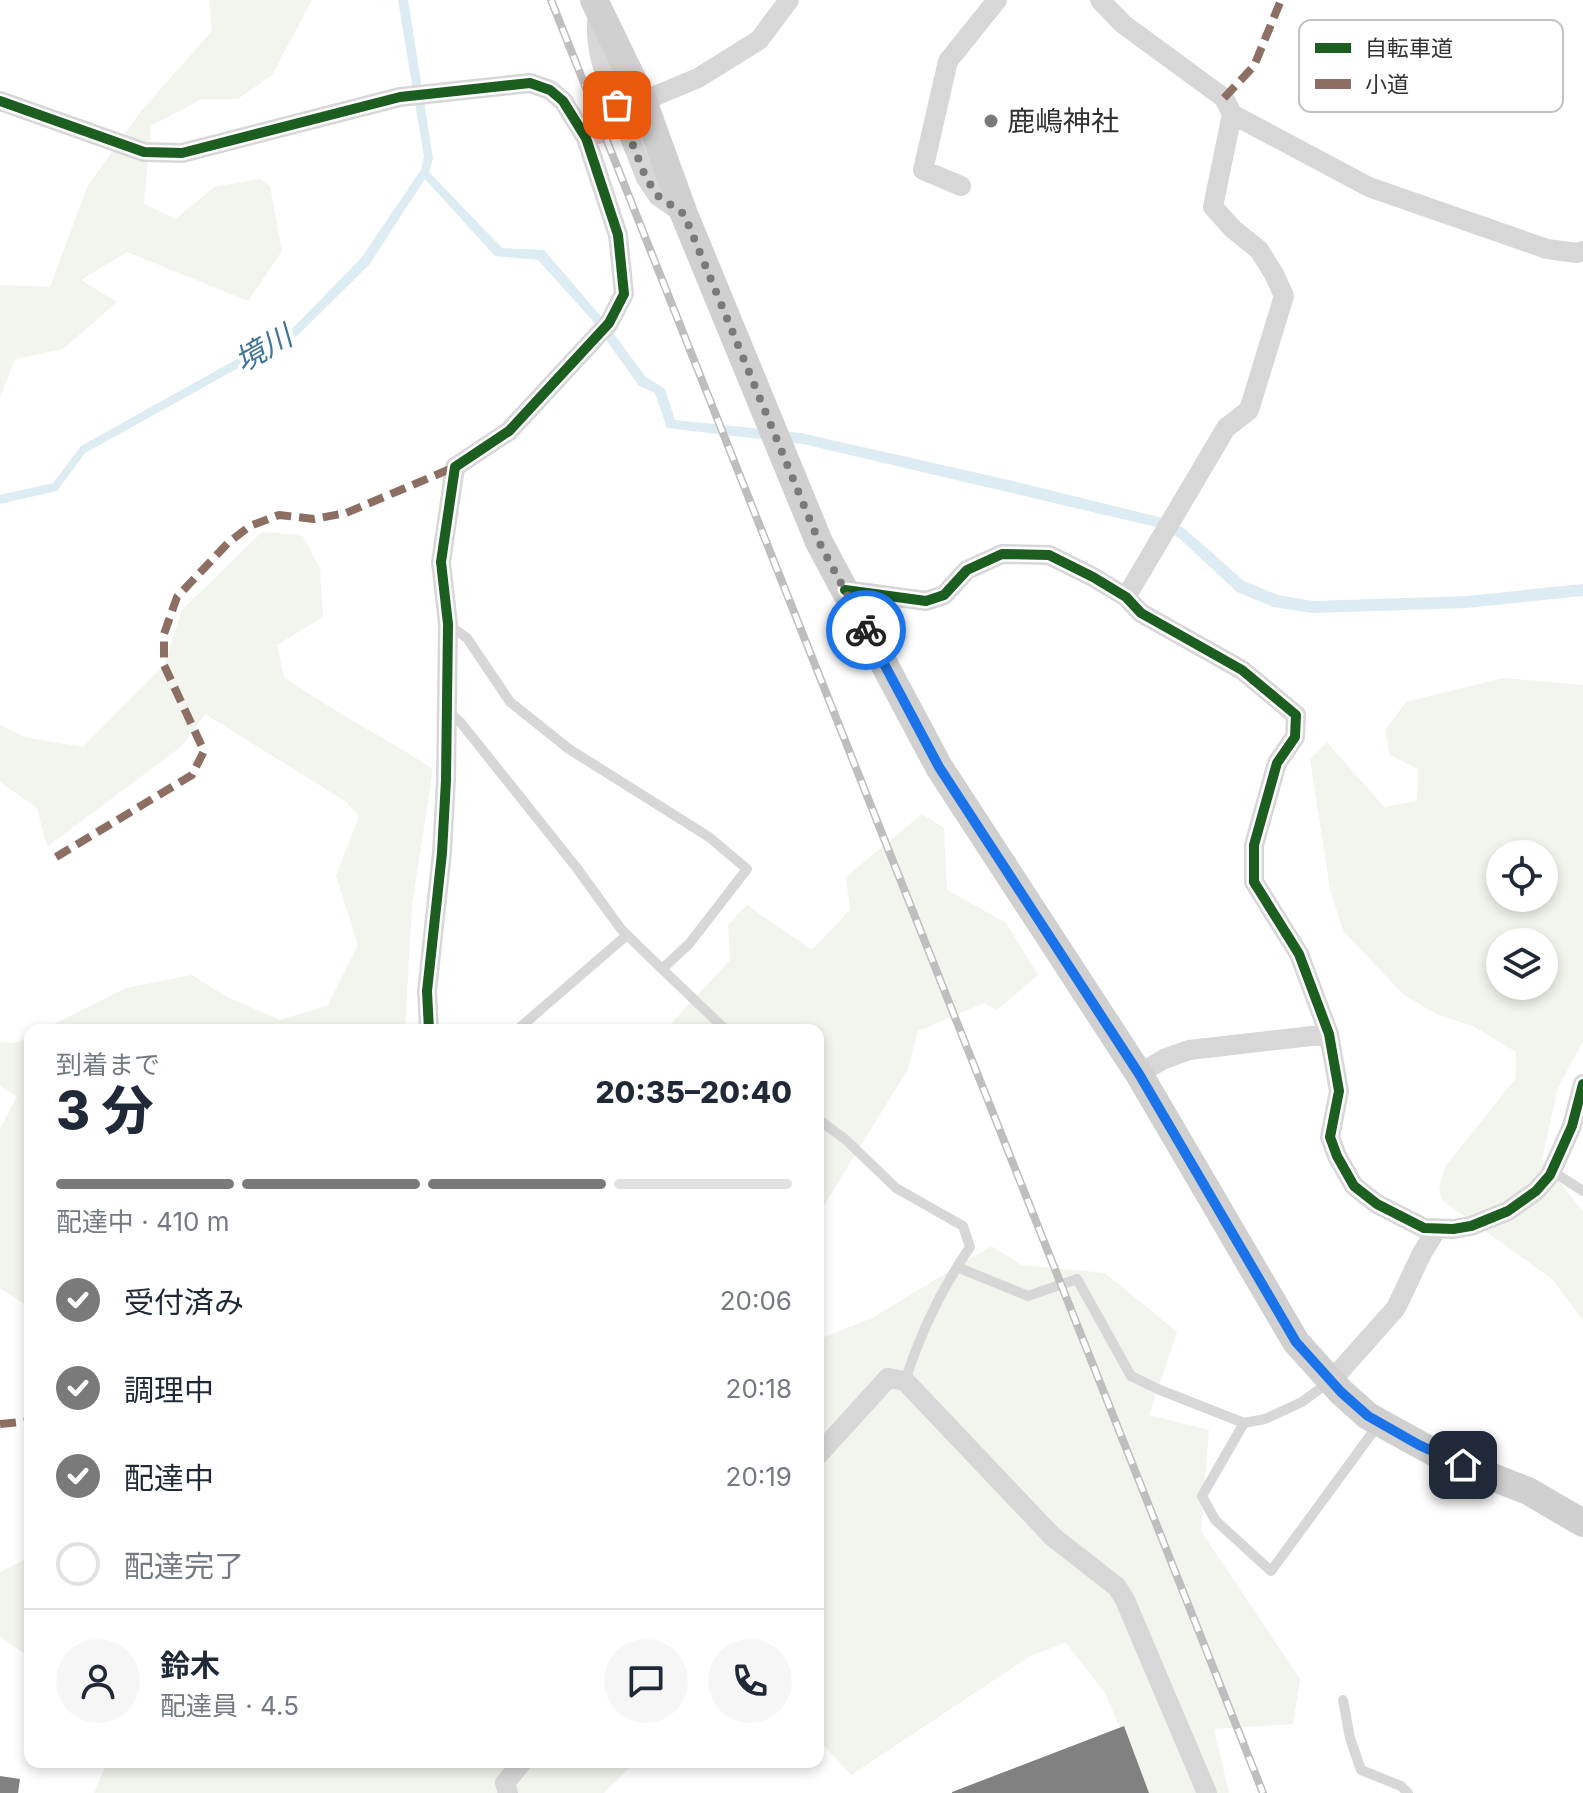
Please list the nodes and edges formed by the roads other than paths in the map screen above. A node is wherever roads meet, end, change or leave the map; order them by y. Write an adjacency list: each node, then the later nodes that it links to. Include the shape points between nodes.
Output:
1 (789, 0): 6 (street, via 759,40 698,78)
2 (997, 0): 10 (street, via 948,61 923,170)
3 (1100, 0): 7 (street, via 1123,24 1224,98)
4 (596, 6): 6 (main road); 8 (street, via 601,65)
5 (0, 101): 9 (street, via 144,152 182,153 400,97 530,83 563,101)
6 (643, 101): 11 (main road)
7 (1232, 114): 12 (street, via 1369,187 1547,249); 14 (street, via 1213,207 1259,250 1284,296 1249,410 1226,428)
8 (625, 125): 9 (street); 11 (street, via 646,178 658,196)
9 (586, 138): 15 (street, via 618,235 624,294 609,323 509,431 455,467 441,562)
10 (961, 186)
11 (684, 214): 13 (main road, via 819,542)
12 (1583, 251)
13 (845, 590): 14 (street, via 926,601 944,595 967,570 1002,554 1049,555); 23 (main road, via 939,767)
14 (1126, 597): 22 (street, via 1141,613 1242,670 1296,715 1295,737 1277,763 1254,845 1254,882 1299,954)
15 (448, 624): 16 (street); 18 (lane, via 467,638 510,702 569,749 709,837 747,869 689,944)
16 (447, 711): 17 (lane); 19 (street)
17 (627, 935): 18 (lane); 20 (lane)
18 (662, 969): 21 (lane)
19 (429, 1024)
20 (524, 1024)
21 (720, 1024)
22 (1329, 1034): 23 (street, via 1189,1050); 28 (street, via 1339,1091 1330,1137 1337,1156 1354,1186 1377,1204 1424,1228)
23 (1139, 1074): 31 (main road, via 1289,1331)
24 (1583, 1084): 26 (street)
25 (824, 1124): 29 (lane, via 896,1188 963,1226 970,1247)
26 (1552, 1171): 27 (lane); 28 (street, via 1536,1191 1508,1211 1471,1226)
27 (1583, 1191)
28 (1437, 1229): 31 (street, via 1396,1308)
29 (957, 1267): 30 (lane, via 916,1346); 32 (lane, via 1028,1296 1077,1279 1131,1376)
30 (905, 1381): 34 (street, via 888,1378); 39 (street, via 1053,1537 1117,1587)
31 (1331, 1381): 32 (lane, via 1302,1402); 33 (main road)
32 (1244, 1423): 33 (lane, via 1202,1496 1215,1520 1271,1571)
33 (1379, 1423): 35 (main road, via 1444,1458 1528,1491)
34 (824, 1448)
35 (1583, 1523)
36 (1343, 1700): 40 (lane, via 1361,1770)
37 (517, 1768): 38 (street, via 505,1783)
38 (508, 1793)
39 (1207, 1793)
40 (1408, 1793)

